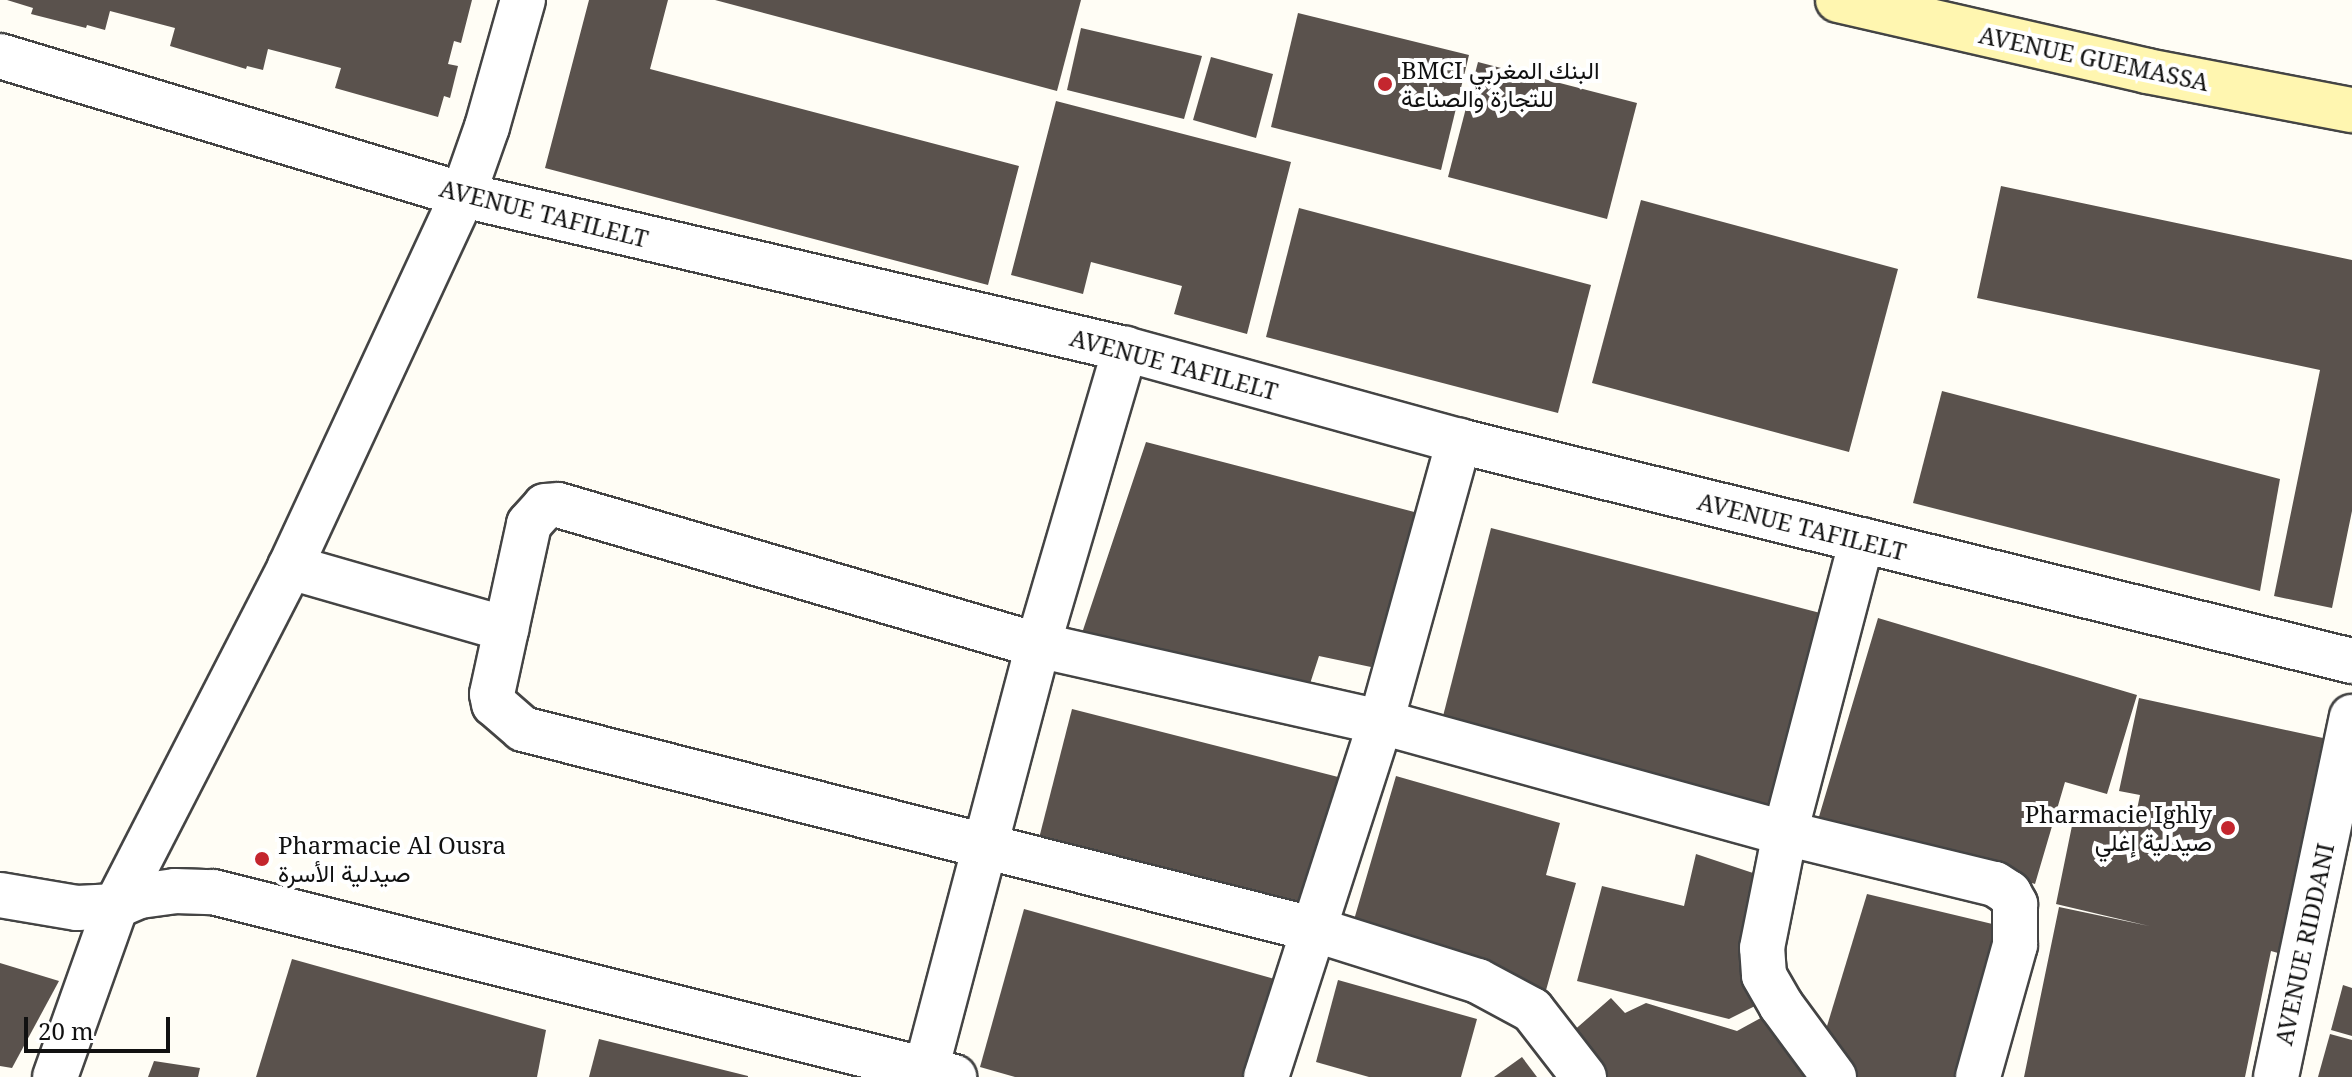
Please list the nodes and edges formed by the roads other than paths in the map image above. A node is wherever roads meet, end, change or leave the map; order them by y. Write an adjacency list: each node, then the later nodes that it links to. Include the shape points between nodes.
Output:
1 (523, 0): 5 (street)
2 (1838, 0): 4 (main road, AVENUE GUEMASSA, via 2147,71)
3 (0, 56): 5 (street, AVENUE TAFILELT)
4 (2352, 110)
5 (463, 195): 6 (street, AVENUE TAFILELT); 9 (street)
6 (1125, 349): 7 (street, AVENUE TAFILELT); 11 (street)
7 (1459, 441): 8 (street, AVENUE TAFILELT); 14 (street)
8 (1862, 540): 12 (street, AVENUE TAFILELT); 15 (street)
9 (290, 567): 10 (street); 18 (street)
10 (506, 629): 11 (street, via 529,524 545,506 558,505); 16 (street, via 492,694 494,704 523,729)
11 (1038, 645): 14 (street); 16 (street)
12 (2352, 661)
13 (2352, 717): 26 (street, AVENUE RIDDANI)
14 (1381, 722): 15 (street); 19 (street)
15 (1785, 833): 24 (street, via 1764,936 1764,975); 25 (street, via 1995,884 2009,893 2017,919 2015,945)
16 (985, 847): 19 (street); 20 (street)
17 (0, 895): 18 (street, via 77,908)
18 (116, 906): 20 (street, via 140,896 213,892); 21 (street)
19 (1316, 930): 22 (street); 23 (street, via 1504,993 1532,1010)
20 (934, 1075)
21 (55, 1077)
22 (1266, 1077)
23 (1584, 1077)
24 (1834, 1077)
25 (1978, 1077)
26 (2276, 1077)

